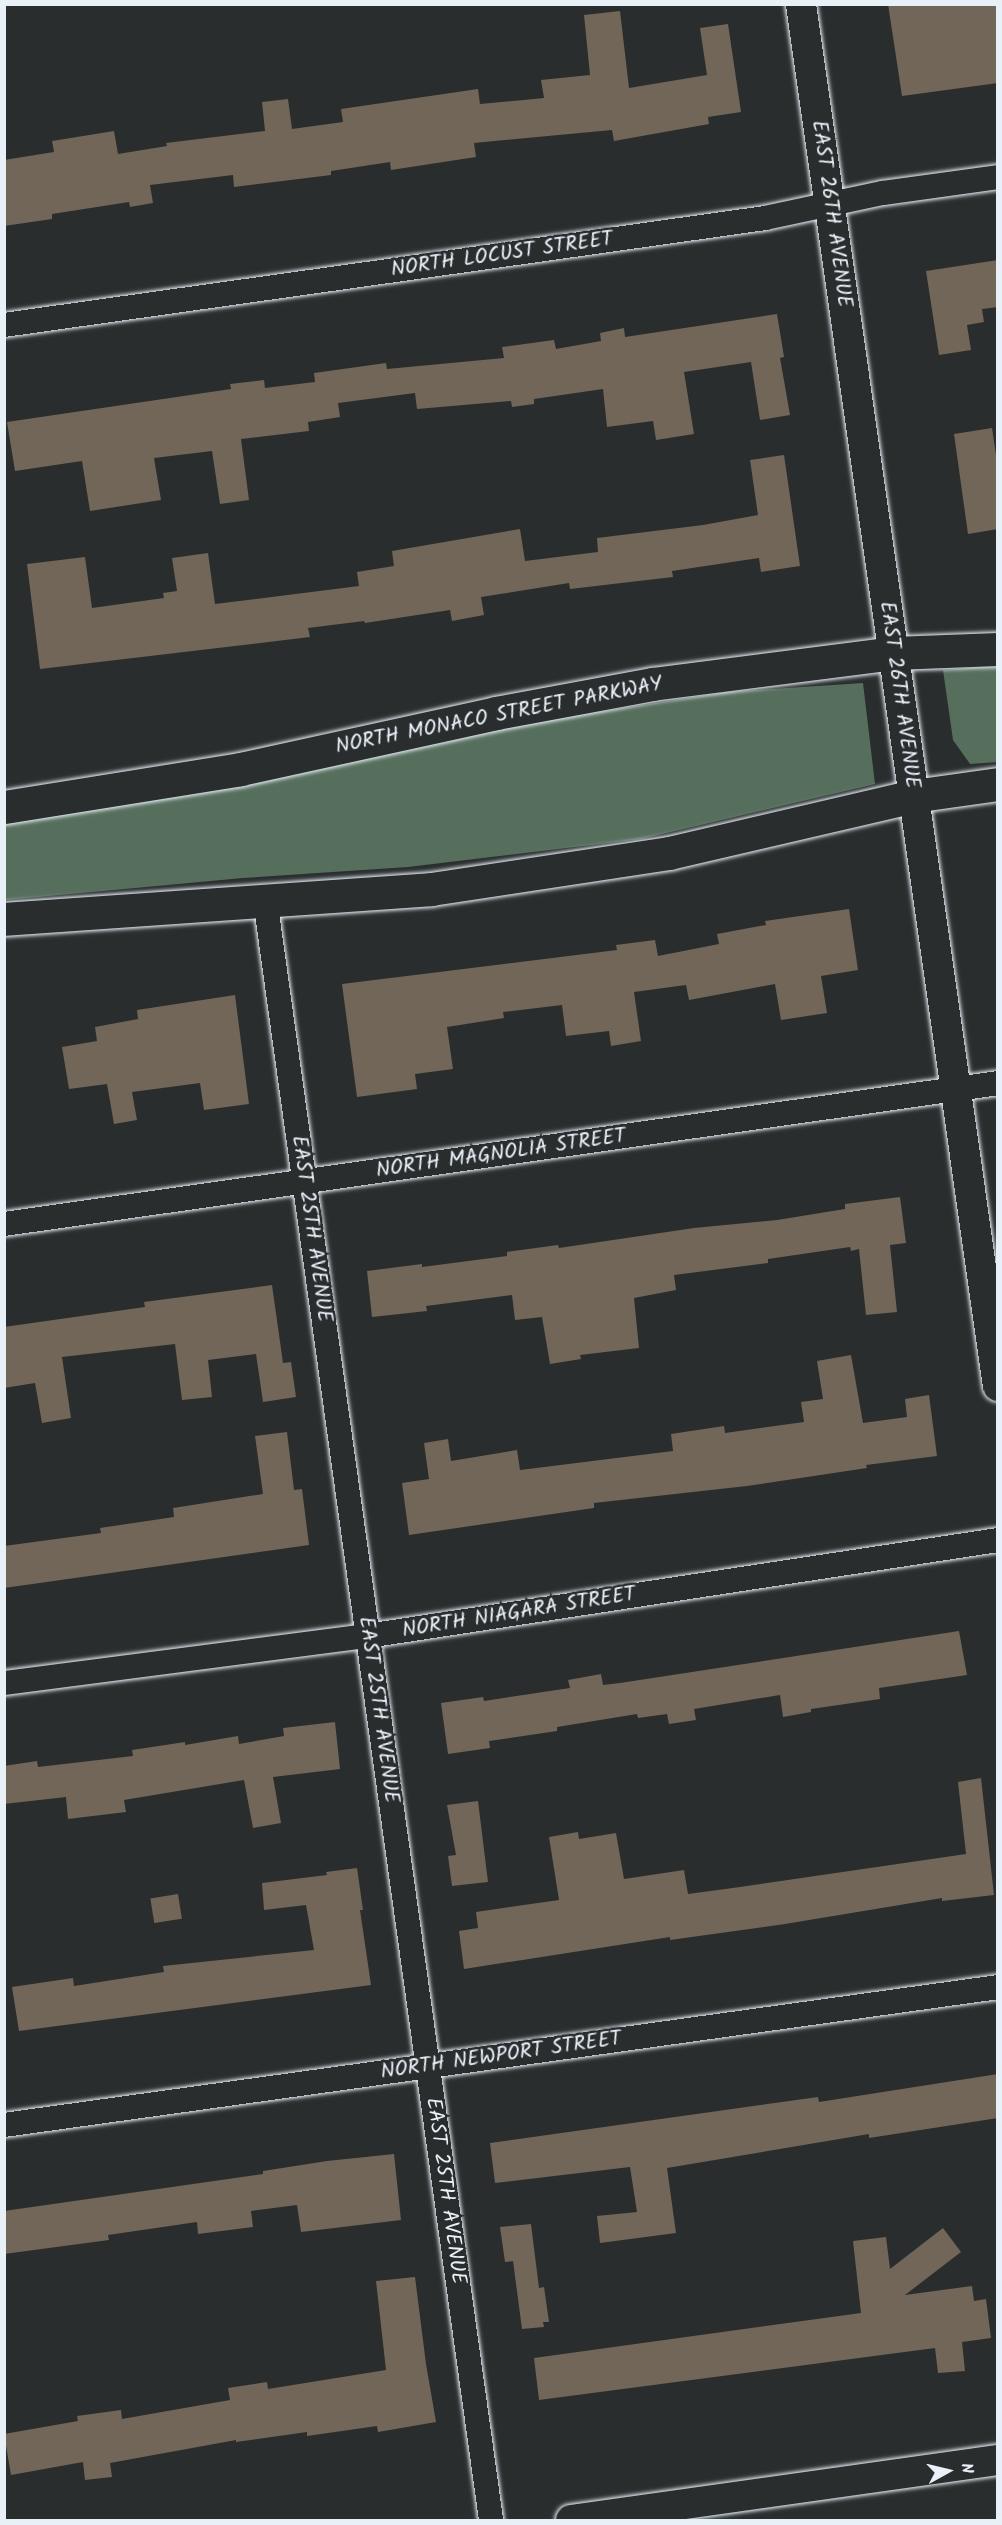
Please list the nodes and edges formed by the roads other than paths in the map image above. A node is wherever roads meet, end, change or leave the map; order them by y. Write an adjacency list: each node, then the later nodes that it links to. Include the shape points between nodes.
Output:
1 (801, 4): 3 (street, EAST 26TH AVENUE)
2 (998, 177): 3 (street, NORTH LOCUST STREET, via 883,193)
3 (830, 206): 4 (street, NORTH LOCUST STREET); 6 (street, EAST 26TH AVENUE)
4 (4, 325)
5 (998, 649): 6 (main road, NORTH MONACO STREET PARKWAY)
6 (893, 653): 8 (street, EAST 26TH AVENUE); 9 (main road, NORTH MONACO STREET PARKWAY, via 641,686 240,769)
7 (998, 784): 8 (main road)
8 (914, 796): 10 (main road, via 669,853 430,889); 13 (street, EAST 26TH AVENUE)
9 (4, 807)
10 (265, 899): 11 (main road); 14 (street, EAST 25TH AVENUE)
11 (4, 919)
12 (998, 1083): 13 (street, NORTH MAGNOLIA STREET)
13 (955, 1090): 14 (street, NORTH MAGNOLIA STREET); 16 (street, EAST 26TH AVENUE)
14 (305, 1182): 15 (street, NORTH MAGNOLIA STREET); 18 (street, EAST 25TH AVENUE)
15 (4, 1224)
16 (998, 1386)
17 (998, 1540): 18 (street, NORTH NIAGARA STREET)
18 (367, 1636): 19 (street, NORTH NIAGARA STREET); 21 (street, EAST 25TH AVENUE)
19 (4, 1683)
20 (998, 1987): 21 (street, NORTH NEWPORT STREET)
21 (427, 2066): 22 (street, NORTH NEWPORT STREET); 24 (street, EAST 25TH AVENUE)
22 (4, 2125)
23 (998, 2460): 25 (street)
24 (491, 2520)
25 (571, 2520)

